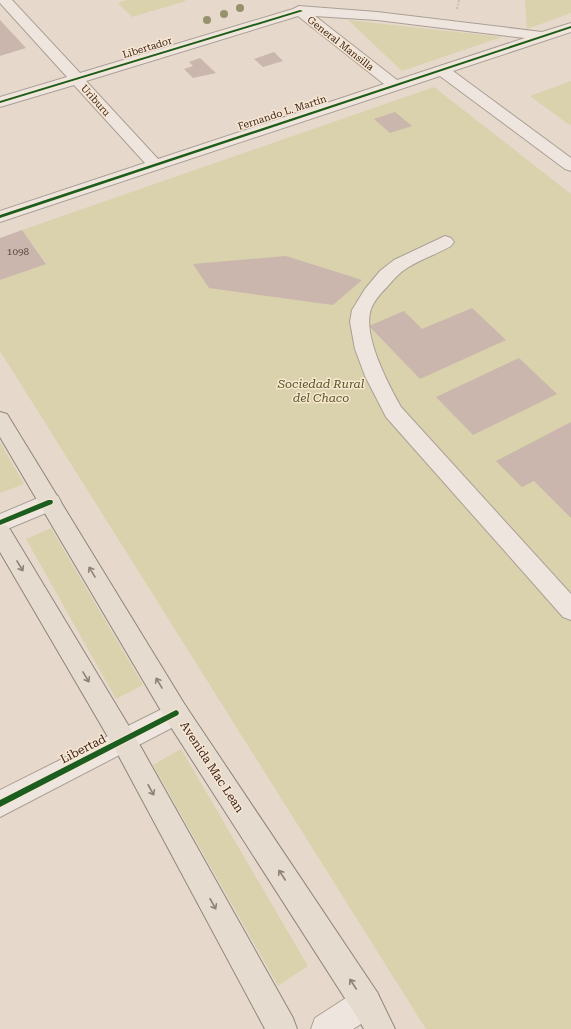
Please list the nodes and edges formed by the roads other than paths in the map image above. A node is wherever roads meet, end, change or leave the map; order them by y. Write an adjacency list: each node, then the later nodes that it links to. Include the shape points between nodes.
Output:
1 (5, 0): 7 (street, Uriburu)
2 (287, 0): 3 (street, General Mansilla)
3 (301, 11): 5 (street, via 376,16); 7 (street, Libertador); 8 (street, General Mansilla)
4 (571, 27): 5 (street, Fernando L. Martín)
5 (545, 36): 6 (street, Fernando L. Martín)
6 (442, 70): 8 (street, Fernando L. Martín); 11 (street)
7 (77, 79): 9 (street, Libertador); 10 (street, Uriburu)
8 (396, 86): 10 (street, Fernando L. Martín)
9 (0, 102)
10 (154, 164): 12 (street, Fernando L. Martín)
11 (571, 166)
12 (0, 216)
13 (445, 242): 18 (street, via 396,267 371,295 362,310 360,332 373,376 393,412)
14 (0, 419): 15 (main road, Avenida Mac Lean)
15 (50, 502): 16 (street); 19 (main road, Avenida Mac Lean, one-way to 15)
16 (0, 523)
17 (0, 532): 20 (main road, one-way to 20)
18 (571, 610)
19 (176, 713): 20 (street, Libertad); 22 (main road, Avenida Mac Lean, one-way to 19)
20 (124, 740): 21 (street, Libertad); 23 (main road, one-way to 23)
21 (0, 804)
22 (366, 1003): 24 (street); 25 (main road, Avenida Mac Lean)
23 (282, 1029)
24 (326, 1029)
25 (380, 1029)

